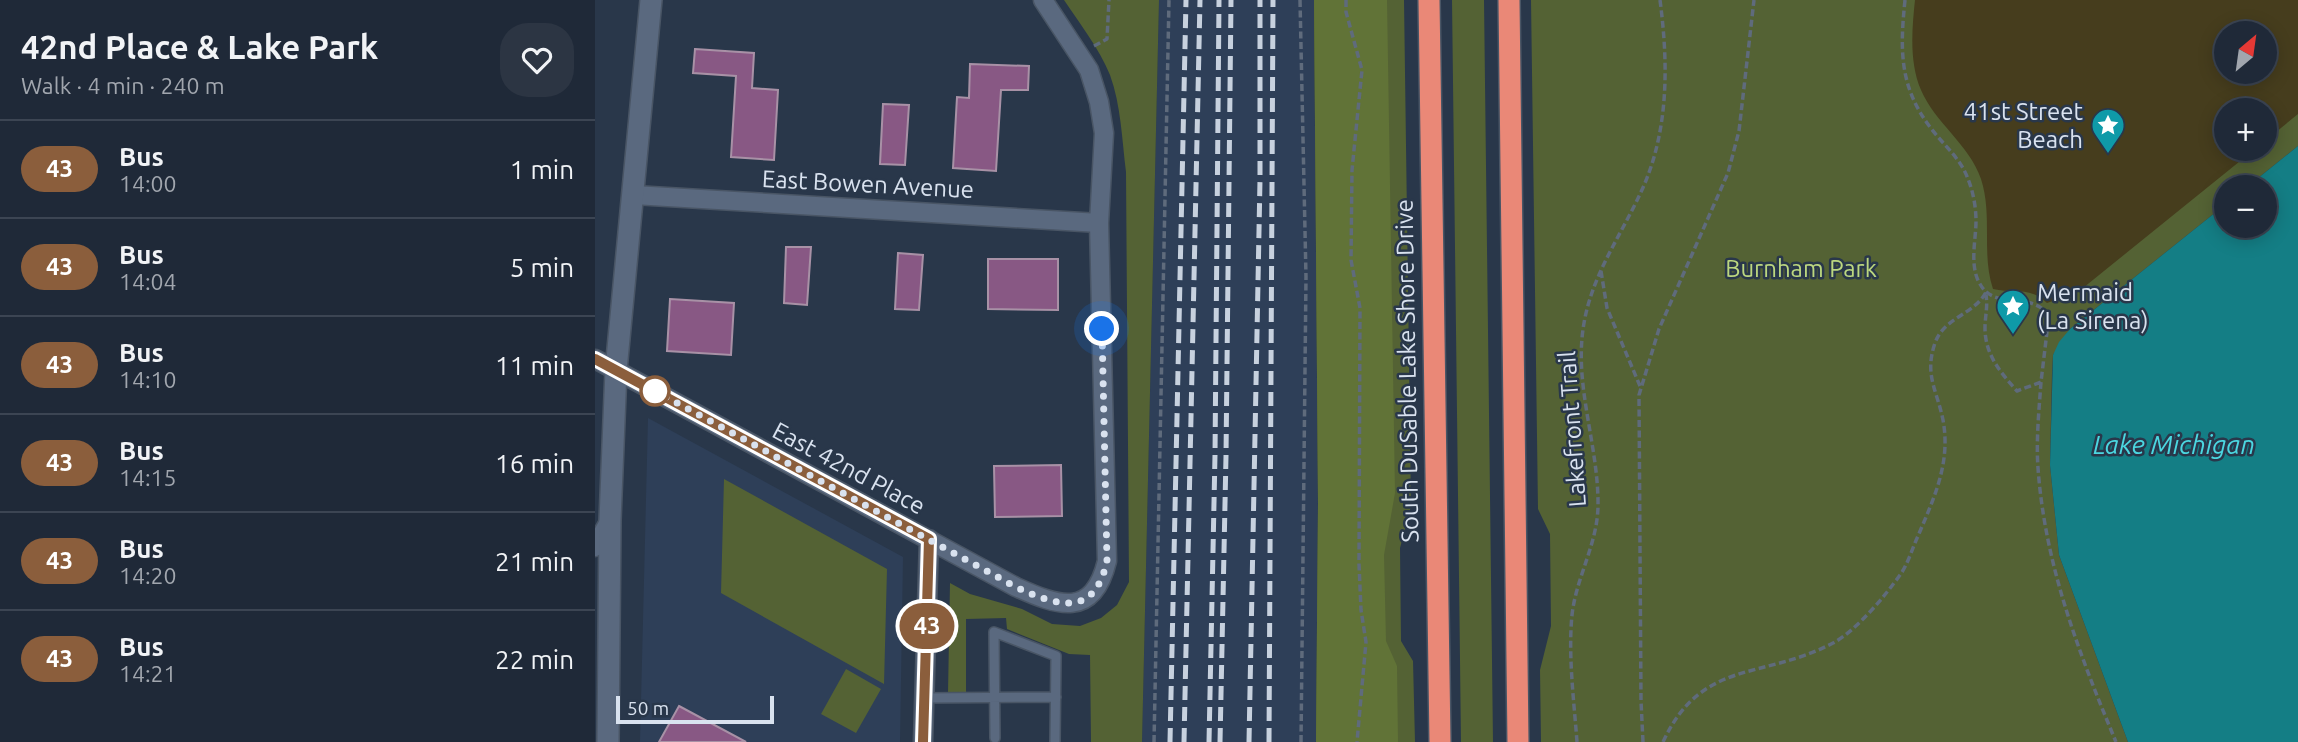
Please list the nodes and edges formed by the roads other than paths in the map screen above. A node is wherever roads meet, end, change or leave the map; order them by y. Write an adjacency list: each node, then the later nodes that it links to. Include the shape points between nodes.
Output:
1 (651, 0): 5 (street)
2 (1043, 0): 6 (street, via 1089,70 1099,102 1104,133)
3 (1429, 0): 19 (highway, South DuSable Lake Shore Drive)
4 (1509, 0): 20 (highway)
5 (634, 195): 6 (street, East Bowen Avenue); 8 (street)
6 (1099, 223): 10 (street, East 42nd Place, via 1107,561 1103,578 1074,604 1060,605)
7 (595, 359): 8 (street, East 42nd Place)
8 (616, 370): 9 (street); 10 (street, East 42nd Place)
9 (610, 520): 11 (street); 17 (street)
10 (929, 539): 13 (street)
11 (595, 547)
12 (1056, 697): 14 (lane); 14 (lane, via 1056,656 994,632); 16 (lane)
13 (924, 698): 14 (lane); 18 (street)
14 (994, 698): 15 (lane)
15 (995, 738)
16 (1055, 741)
17 (608, 742)
18 (923, 742)
19 (1440, 742)
20 (1518, 742)

